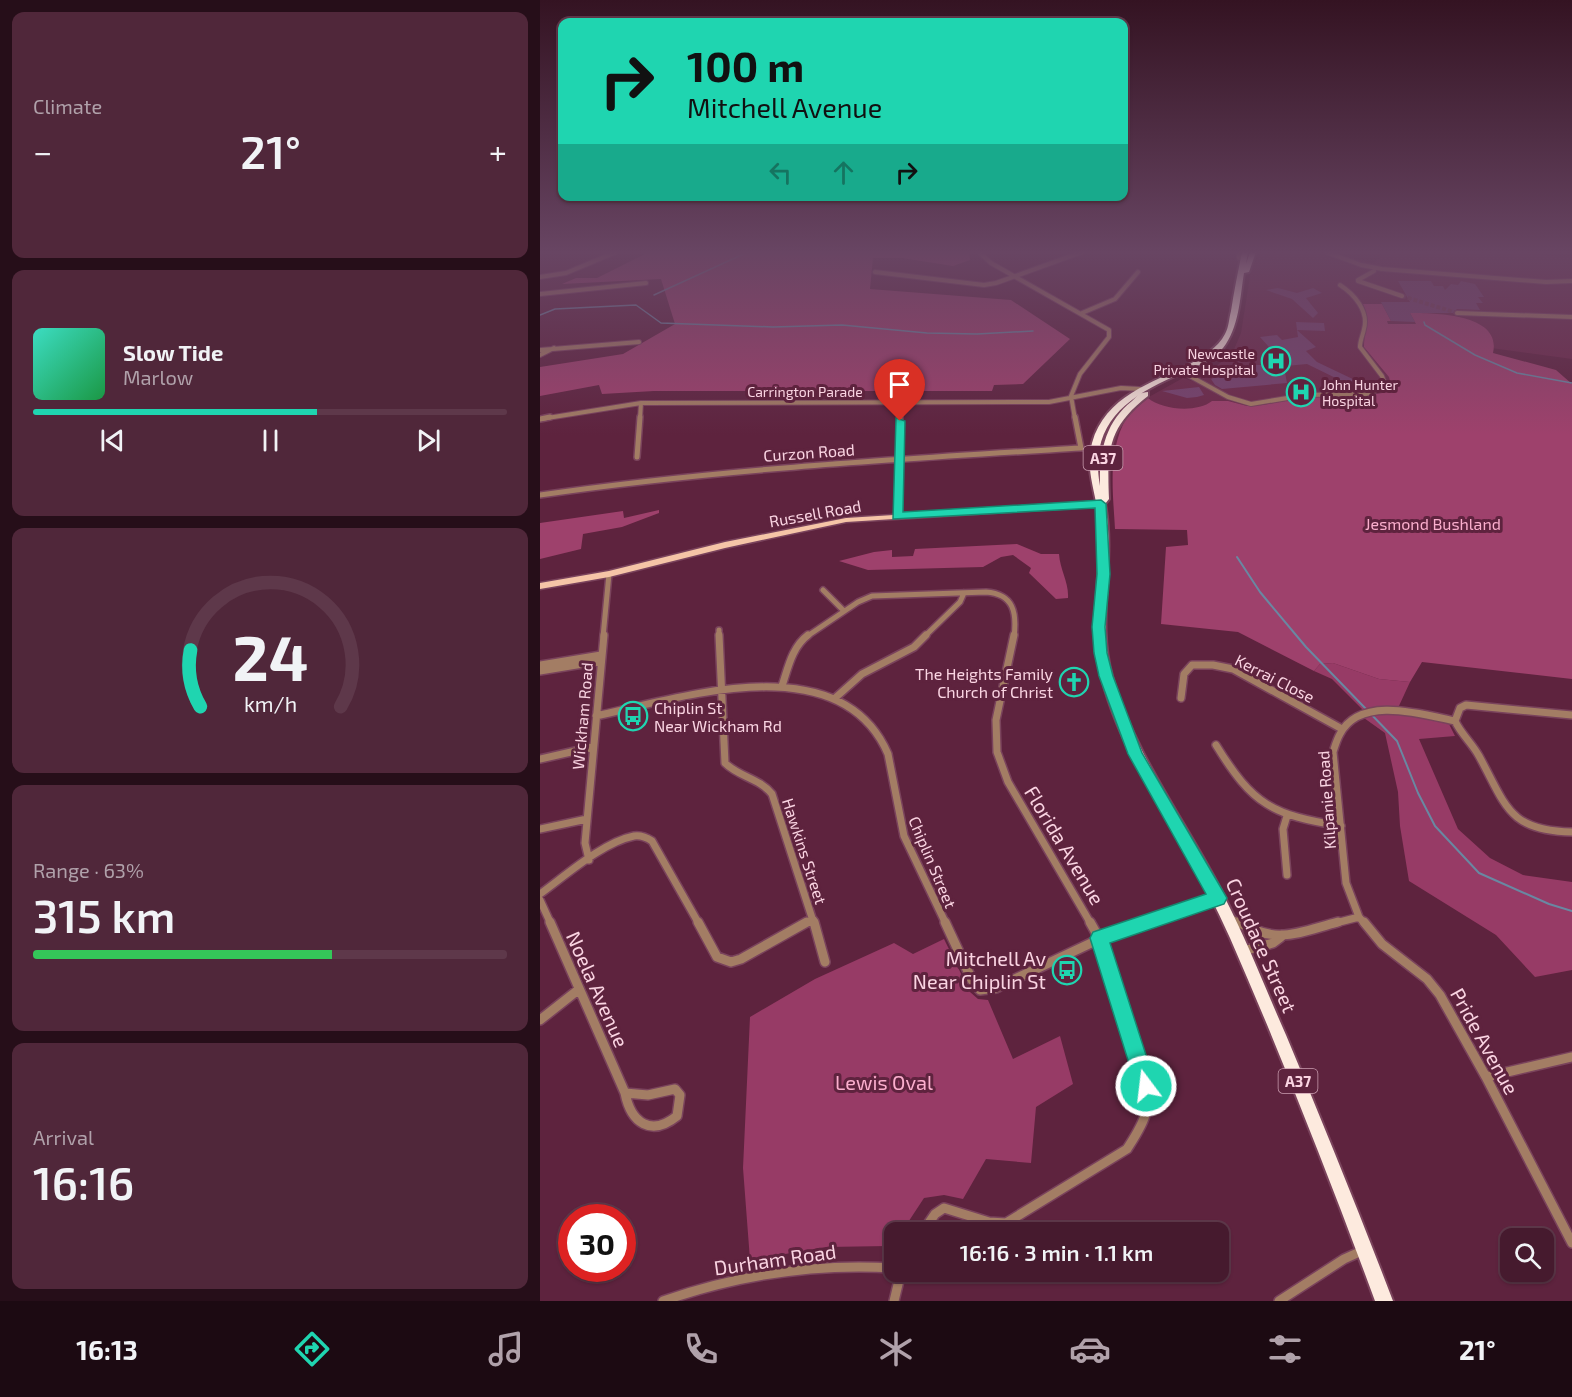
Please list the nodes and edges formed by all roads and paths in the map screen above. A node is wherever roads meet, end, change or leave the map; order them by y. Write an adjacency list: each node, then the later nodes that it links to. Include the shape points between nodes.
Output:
1 (1085, 313): 6 (street)
2 (1234, 313): 12 (highway, A37, via 1226,340 1212,354)
3 (1239, 313): 12 (highway, A37, via 1233,340 1218,356)
4 (1363, 313): 12 (street, via 1365,324 1360,348 1385,379 1386,387 1377,392 1299,395 1245,403)
5 (1457, 313): 7 (street)
6 (1082, 314): 14 (street, via 1110,333 1080,374)
7 (1572, 317)
8 (639, 342): 9 (street)
9 (555, 348): 10 (street); 11 (street)
10 (540, 350)
11 (540, 356)
12 (1182, 372): 13 (highway, A37); 22 (highway, A37, via 1143,395 1112,428 1103,455 1105,499)
13 (1140, 389): 14 (street, Carrington Parade, via 1125,387); 20 (highway, A37, via 1118,406 1098,436 1094,456)
14 (1071, 400): 16 (street, Carrington Parade); 19 (street, Curzon Road, via 1081,448)
15 (641, 403): 16 (street, Carrington Parade); 17 (street, Carrington Parade); 18 (street)
16 (900, 403): 19 (street)
17 (540, 420)
18 (637, 457)
19 (899, 459): 21 (street, Curzon Road, via 635,481); 24 (street)
20 (1096, 493): 22 (highway, A37); 23 (main road)
21 (540, 495)
22 (1101, 504): 23 (main road, Russell Road); 53 (highway, Croudace Street / A37, via 1104,574 1098,627 1106,676 1136,754)
23 (1077, 505): 24 (main road, Russell Road)
24 (897, 516): 25 (main road, Russell Road, via 839,521)
25 (609, 574): 26 (main road, Russell Road); 31 (street, Wickham Road)
26 (540, 586)
27 (823, 590): 29 (street)
28 (964, 592): 29 (street, via 878,594); 37 (street, via 960,602 914,647 862,674); 59 (street, Florida Avenue, via 997,593 1013,607 1013,637 995,730 998,756 1008,782)
29 (844, 611): 34 (street, via 797,645)
30 (719, 630): 35 (street, Hawkins Street)
31 (601, 658): 32 (street); 33 (street); 39 (street, Wickham Road)
32 (540, 665)
33 (540, 671)
34 (782, 686): 35 (street, Chiplin Street); 37 (street, Chiplin Street, via 803,688)
35 (721, 691): 39 (street, Chiplin Street); 57 (street, Hawkins Street, via 725,763 761,780 772,794)
36 (1181, 698): 41 (street, Kerrai Close, via 1184,674 1192,665 1222,666)
37 (834, 699): 59 (street, Chiplin Street, via 867,721 884,745 891,764 900,824 975,985 984,991 996,988)
38 (1572, 715): 40 (street, via 1466,705 1460,708)
39 (596, 716): 43 (street, Wickham Road)
40 (1455, 722): 41 (street, Kilpanie Road, via 1399,711 1376,711 1356,717); 49 (street, via 1477,752 1511,814 1537,830)
41 (1342, 729): 47 (street, Kilpanie Road, via 1333,752)
42 (1216, 745): 45 (street, via 1241,786)
43 (593, 747): 44 (street); 46 (street, Wickham Road)
44 (540, 759)
45 (1287, 816): 47 (street); 51 (street, via 1283,829)
46 (587, 819): 48 (street); 50 (street, Wickham Road, via 585,848)
47 (1341, 826): 56 (street, Kilpanie Road, via 1346,883)
48 (540, 829)
49 (1572, 832)
50 (589, 860): 52 (street); 57 (street, via 634,836 648,838 717,957 724,961 741,958)
51 (1287, 875)
52 (540, 894)
53 (1218, 898): 55 (highway, Croudace Street / A37); 59 (street)
54 (540, 900): 62 (street, Noela Avenue)
55 (1227, 915): 58 (street, via 1257,933); 60 (highway, Croudace Street / A37)
56 (1359, 917): 58 (street); 65 (street, Pride Avenue, via 1382,944 1427,979 1440,995)
57 (813, 919): 61 (street, Hawkins Street)
58 (1282, 937): 60 (street, via 1273,944)
59 (1099, 938): 69 (street, Florida Avenue, via 1146,1086 1146,1111 1126,1149)
60 (1242, 952): 71 (highway, Croudace Street / A37, via 1334,1166)
61 (825, 962)
62 (578, 990): 63 (street); 66 (street, Noela Avenue)
63 (540, 1020)
64 (1572, 1057): 65 (street)
65 (1486, 1077): 70 (street, Pride Avenue)
66 (625, 1093): 66 (street, Noela Avenue, via 631,1114 642,1124 666,1124 677,1116 680,1095 675,1089 648,1095)
67 (930, 1222): 68 (street, Florida Avenue, via 944,1208)
68 (985, 1222)
69 (1007, 1222)
70 (1572, 1243)
71 (1365, 1249): 76 (street); 77 (highway, Croudace Street / A37)
72 (884, 1268): 74 (street, Durham Road, via 805,1269 712,1285)
73 (899, 1282): 75 (street)
74 (663, 1301)
75 (894, 1301)
76 (1279, 1301)
77 (1384, 1301)

